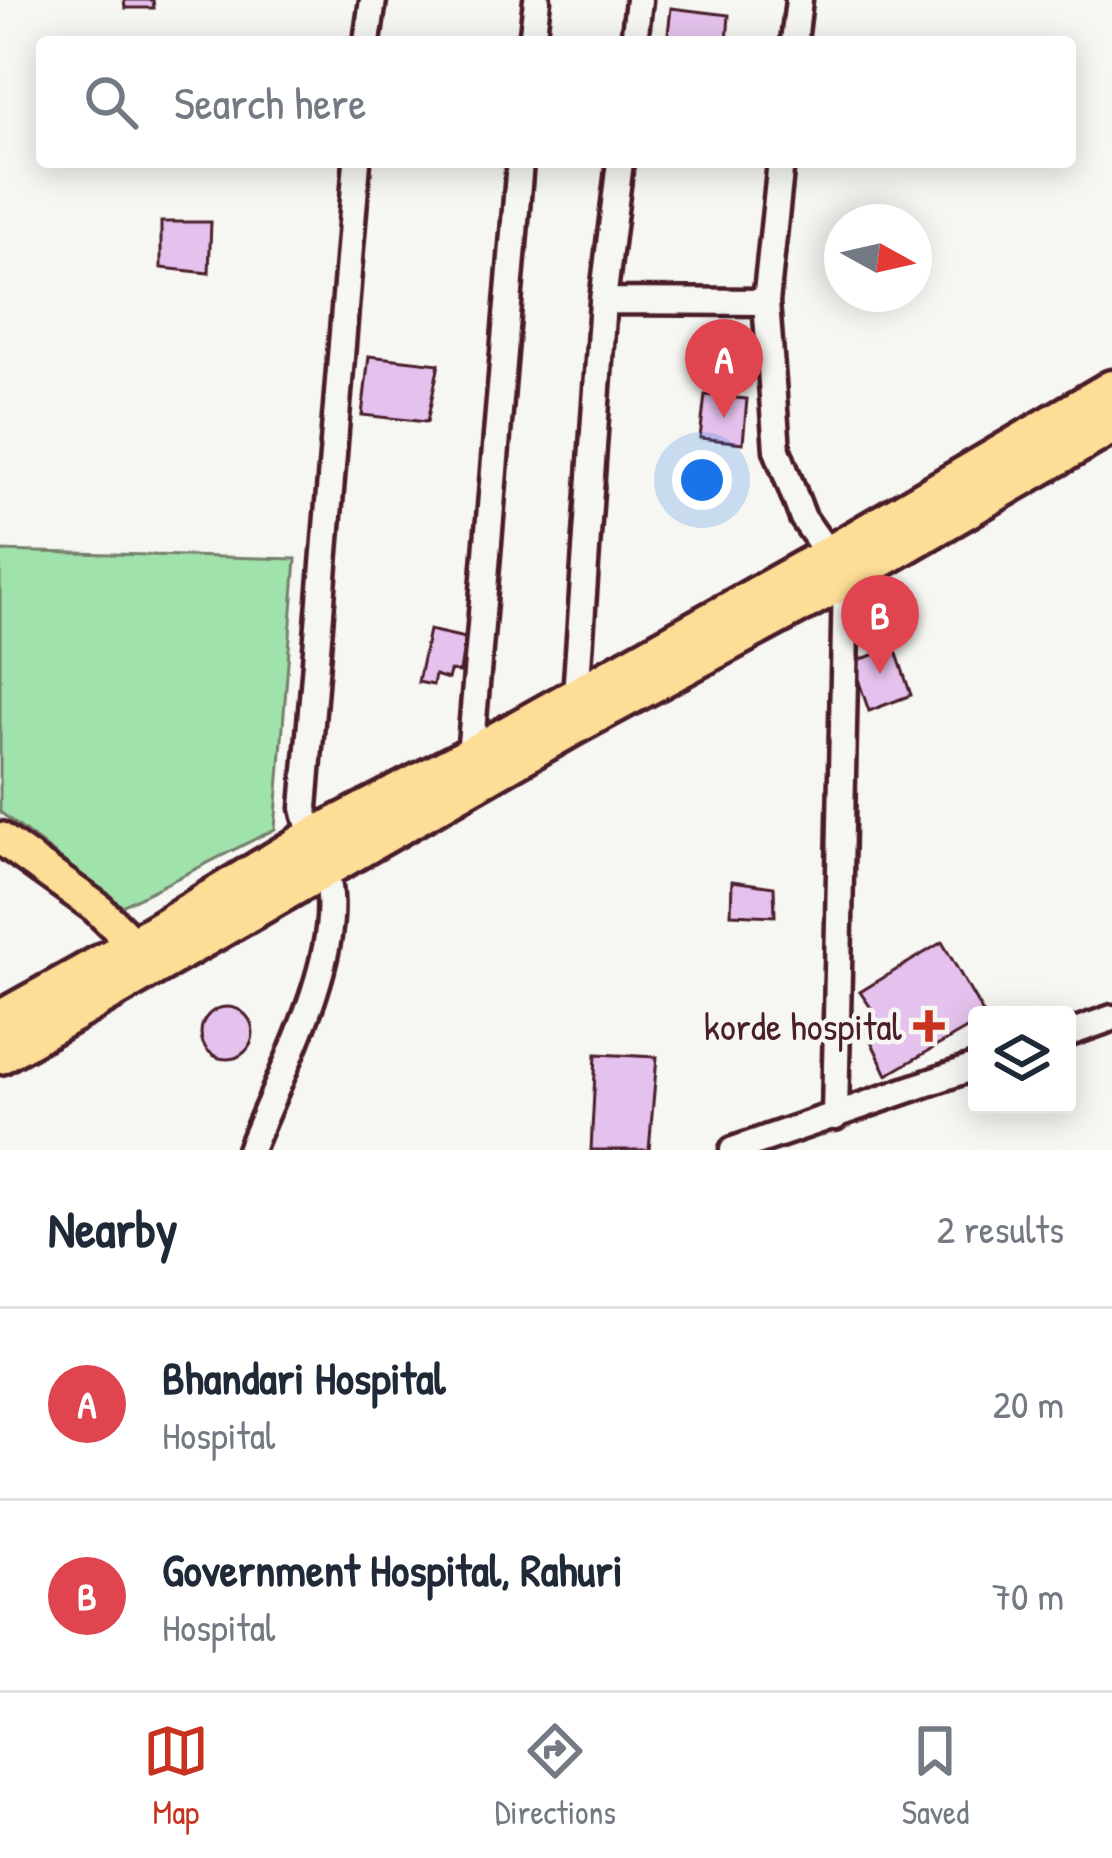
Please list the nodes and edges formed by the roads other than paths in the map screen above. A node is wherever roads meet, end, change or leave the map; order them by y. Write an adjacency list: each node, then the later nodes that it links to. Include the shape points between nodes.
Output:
1 (373, 0): 5 (street)
2 (537, 0): 6 (street)
3 (639, 0): 7 (street)
4 (799, 0): 8 (street)
5 (368, 36)
6 (533, 36)
7 (635, 36)
8 (795, 36)
9 (357, 168): 20 (street, via 304,808)
10 (519, 168): 18 (street)
11 (619, 168): 13 (street)
12 (780, 168): 14 (street)
13 (603, 301): 14 (street); 17 (street)
14 (766, 302): 16 (street, via 777,450 803,518)
15 (1109, 409): 16 (highway)
16 (838, 567): 17 (highway); 20 (highway, via 572,727); 27 (street)
17 (576, 696): 18 (highway)
18 (470, 756): 20 (highway)
19 (0, 838): 21 (main road, via 95,907)
20 (318, 853): 21 (highway); 29 (street, via 329,919 321,971)
21 (144, 955): 23 (highway); 25 (highway)
22 (1112, 1018): 24 (street)
23 (0, 1019)
24 (1076, 1031)
25 (0, 1055)
26 (968, 1069): 27 (street)
27 (835, 1117): 28 (street)
28 (766, 1145): 30 (street)
29 (250, 1150)
30 (733, 1150)

